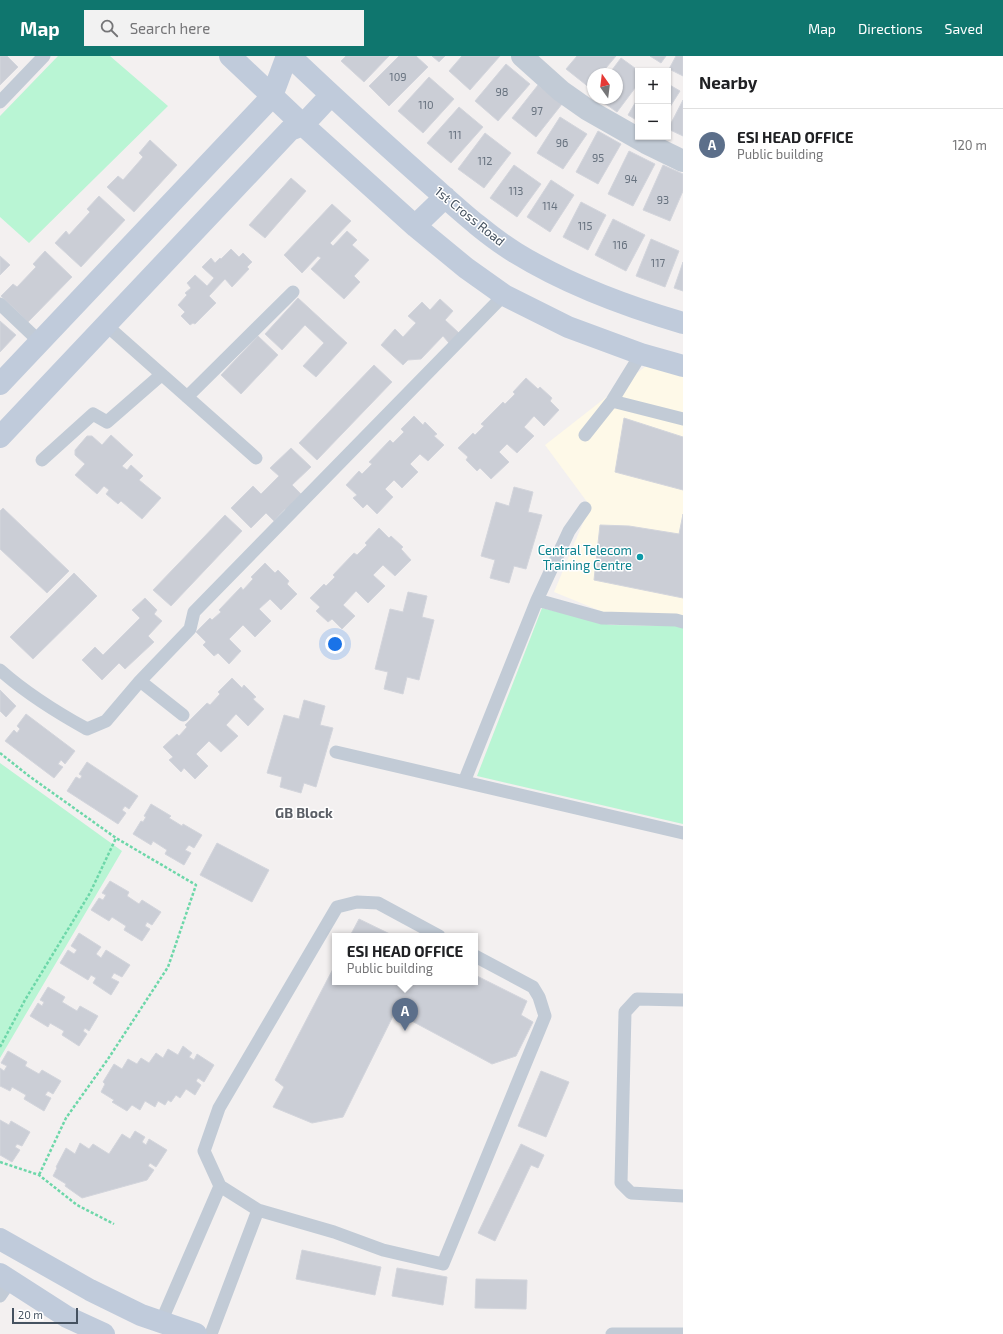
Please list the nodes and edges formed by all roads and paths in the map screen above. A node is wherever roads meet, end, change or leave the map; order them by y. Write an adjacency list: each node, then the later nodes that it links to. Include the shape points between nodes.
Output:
1 (44, 56): 8 (lane)
2 (230, 56): 7 (street)
3 (286, 56): 7 (street)
4 (290, 56): 6 (street, 1st Cross Road)
5 (522, 56): 10 (street, via 561,91 588,110)
6 (331, 95): 9 (street); 11 (street, 1st Cross Road)
7 (272, 96): 9 (street); 18 (street)
8 (0, 102)
9 (303, 125): 12 (street); 17 (street, via 290,130)
10 (683, 161)
11 (445, 197): 12 (street); 16 (street, 1st Cross Road, via 491,236 546,269 591,292)
12 (415, 226): 14 (street)
13 (293, 292): 23 (lane)
14 (504, 295): 19 (street, via 568,327); 34 (lane, via 194,612 190,629)
15 (0, 304): 18 (lane)
16 (683, 323)
17 (106, 325): 21 (lane); 27 (street)
18 (40, 342): 22 (street)
19 (641, 354): 20 (street); 24 (lane)
20 (683, 366)
21 (161, 374): 23 (lane); 29 (lane, via 107,422 93,414)
22 (0, 384)
23 (187, 398): 28 (lane)
24 (612, 401): 25 (lane); 26 (lane)
25 (683, 419)
26 (585, 435)
27 (0, 437)
28 (256, 458)
29 (42, 460)
30 (585, 508): 31 (lane, via 570,531)
31 (537, 600): 32 (lane, via 602,618); 38 (lane)
32 (683, 622)
33 (0, 670): 34 (lane, via 17,685 87,729 106,721)
34 (140, 681): 35 (lane)
35 (183, 715)
36 (336, 752): 38 (lane)
37 (0, 753): 40 (path)
38 (464, 782): 39 (lane)
39 (683, 833)
40 (116, 838): 44 (path, via 90,893 25,1000); 46 (path, via 196,885 168,967 66,1118)
41 (433, 933): 47 (lane, via 378,904 357,902 337,907 219,1108 204,1151)
42 (478, 958): 49 (lane, via 533,987 545,1016 443,1264 383,1250 334,1232)
43 (683, 1000): 48 (lane, via 637,999 625,1012 620,1183 630,1193)
44 (0, 1047)
45 (0, 1162): 46 (path)
46 (39, 1175): 50 (path, via 77,1205)
47 (220, 1186): 49 (lane); 53 (lane)
48 (683, 1196)
49 (258, 1210): 56 (lane)
50 (114, 1224)
51 (0, 1239): 53 (street, via 90,1290)
52 (4, 1283): 54 (street)
53 (161, 1322): 55 (street)
54 (104, 1334)
55 (196, 1334)
56 (211, 1334)
57 (612, 1334): 58 (lane)
58 (683, 1334)

